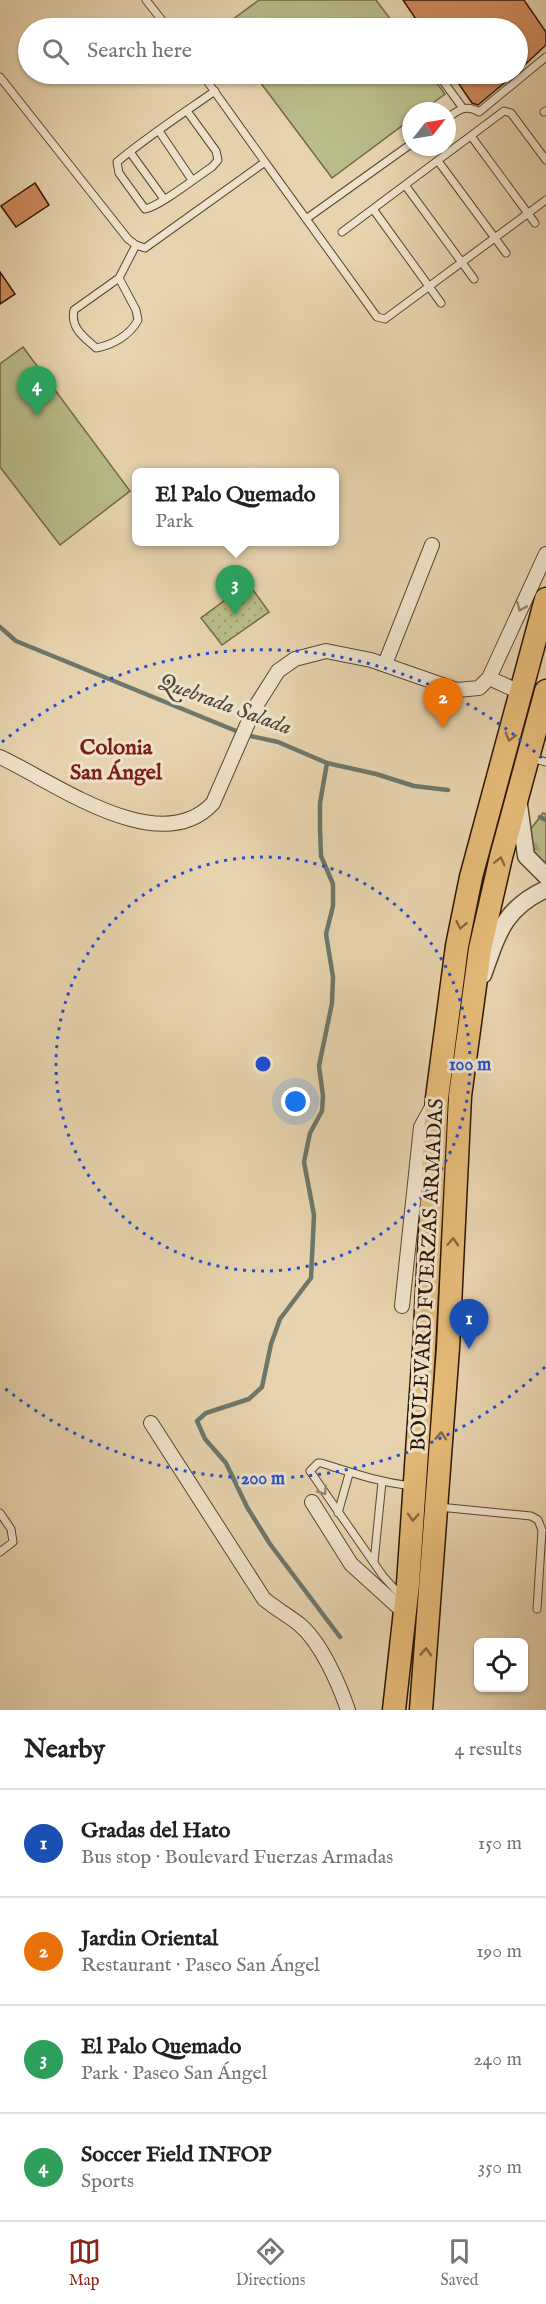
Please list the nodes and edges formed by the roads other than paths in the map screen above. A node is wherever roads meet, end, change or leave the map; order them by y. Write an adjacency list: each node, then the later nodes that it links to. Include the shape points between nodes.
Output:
1 (146, 0): 2 (lane)
2 (160, 18)
3 (546, 57): 4 (lane)
4 (528, 72)
5 (0, 77): 30 (lane)
6 (210, 84): 9 (lane)
7 (445, 84): 10 (lane)
8 (513, 84): 10 (lane, via 479,112)
9 (215, 91): 11 (lane); 19 (lane)
10 (462, 107): 12 (lane)
11 (187, 111): 13 (lane); 20 (lane, via 216,151 218,160)
12 (456, 111)
13 (159, 131): 16 (lane); 20 (lane)
14 (471, 136): 17 (lane); 18 (lane, via 504,111 511,114); 25 (lane)
15 (402, 150): 26 (lane)
16 (130, 152): 22 (lane); 22 (lane, via 117,162 117,167 143,207 149,209)
17 (438, 160): 21 (lane); 29 (lane)
18 (546, 160)
19 (265, 162): 26 (lane); 30 (lane, via 145,248)
20 (192, 180): 22 (lane)
21 (405, 186): 24 (lane); 32 (lane)
22 (164, 199)
23 (546, 200): 25 (lane)
24 (373, 209): 28 (lane); 35 (lane)
25 (528, 214): 27 (lane); 29 (lane)
26 (306, 219): 35 (lane, via 377,317 385,320)
27 (535, 223)
28 (342, 232)
29 (496, 239): 31 (lane); 32 (lane)
30 (136, 245): 33 (lane)
31 (506, 253)
32 (463, 263): 34 (lane); 35 (lane)
33 (119, 278): 33 (lane, via 74,310 72,320 96,348 121,338 138,320)
34 (474, 279)
35 (429, 287): 36 (lane)
36 (441, 303)
37 (432, 545): 40 (street)
38 (546, 554): 41 (street, one-way to 41)
39 (546, 599): 43 (highway, BOULEVARD FUERZAS ARMADAS)
40 (385, 664): 41 (street, via 457,690 479,688); 44 (street, via 326,651 295,659 278,671 254,709 213,803 190,820 163,824 100,809)
41 (489, 678): 43 (street)
42 (546, 691): 45 (highway, BOULEVARD FUERZAS ARMADAS)
43 (522, 693): 50 (highway, BOULEVARD FUERZAS ARMADAS, one-way to 50, via 471,877)
44 (0, 757)
45 (537, 760): 46 (highway, BOULEVARD FUERZAS ARMADAS)
46 (518, 797): 47 (street, via 526,856); 49 (highway, BOULEVARD FUERZAS ARMADAS, one-way to 46, via 480,949)
47 (546, 876)
48 (546, 889): 49 (street, via 516,908 500,928)
49 (471, 1010): 57 (highway, BOULEVARD FUERZAS ARMADAS, one-way to 49, via 460,1096)
50 (437, 1098): 51 (street, via 421,1126); 55 (highway, BOULEVARD FUERZAS ARMADAS)
51 (402, 1306)
52 (151, 1423): 64 (street, via 264,1599 300,1625 316,1645)
53 (350, 1474): 54 (lane); 59 (lane); 59 (lane, one-way to 59, via 318,1463 310,1471)
54 (382, 1482): 55 (lane); 61 (lane)
55 (415, 1486): 62 (highway, BOULEVARD FUERZAS ARMADAS, one-way to 62)
56 (312, 1502): 62 (street, via 351,1564)
57 (436, 1507): 63 (lane, via 531,1516 538,1520 542,1530); 66 (highway, BOULEVARD FUERZAS ARMADAS, one-way to 57)
58 (0, 1513): 60 (lane, via 11,1529 13,1542)
59 (338, 1513): 61 (lane)
60 (0, 1552)
61 (374, 1562): 62 (lane)
62 (406, 1608): 65 (highway, BOULEVARD FUERZAS ARMADAS)
63 (537, 1609)
64 (348, 1710)
65 (394, 1710)
66 (422, 1710)

